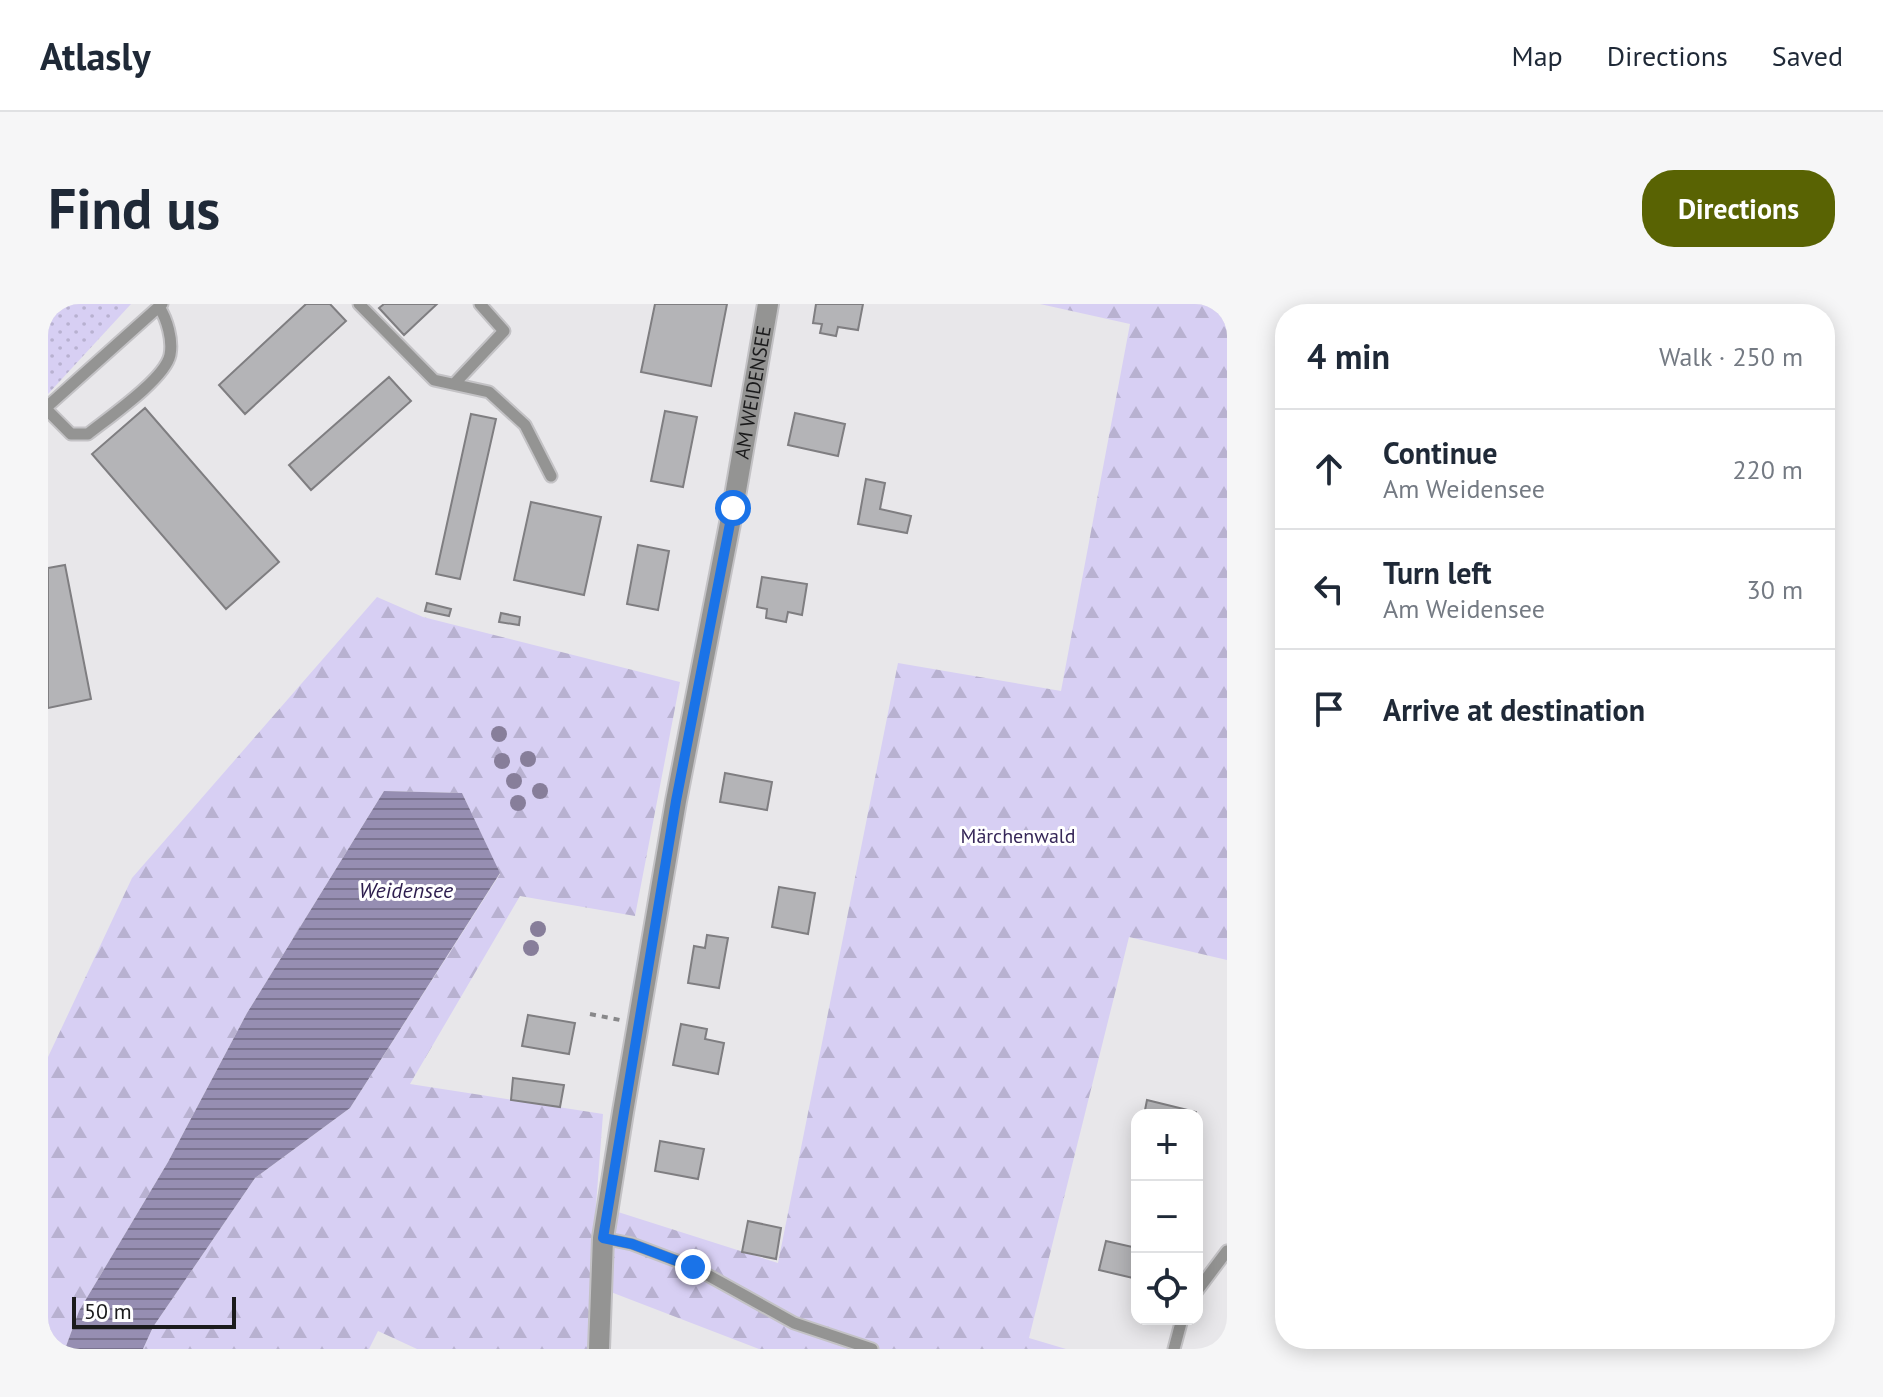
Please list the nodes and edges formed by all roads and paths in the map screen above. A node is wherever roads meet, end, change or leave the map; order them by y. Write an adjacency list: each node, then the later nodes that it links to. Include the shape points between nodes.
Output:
1 (359, 304): 5 (lane, via 434,380)
2 (480, 304): 5 (lane, via 504,331)
3 (768, 304): 9 (street, AM WEIDENSEE)
4 (160, 305): 6 (lane); 6 (lane, via 167,319 170,355 159,374 88,434 71,434)
5 (455, 383): 7 (lane, via 489,392 525,425)
6 (48, 408)
7 (551, 476)
8 (590, 1014): 9 (path)
9 (638, 1024): 10 (street, AM WEIDENSEE)
10 (603, 1238): 14 (street, AM WEIDENSEE); 15 (lane, via 693,1267 794,1323)
11 (1227, 1251): 12 (lane)
12 (1203, 1283)
13 (1180, 1325): 16 (lane)
14 (599, 1349)
15 (872, 1349)
16 (1174, 1349)

